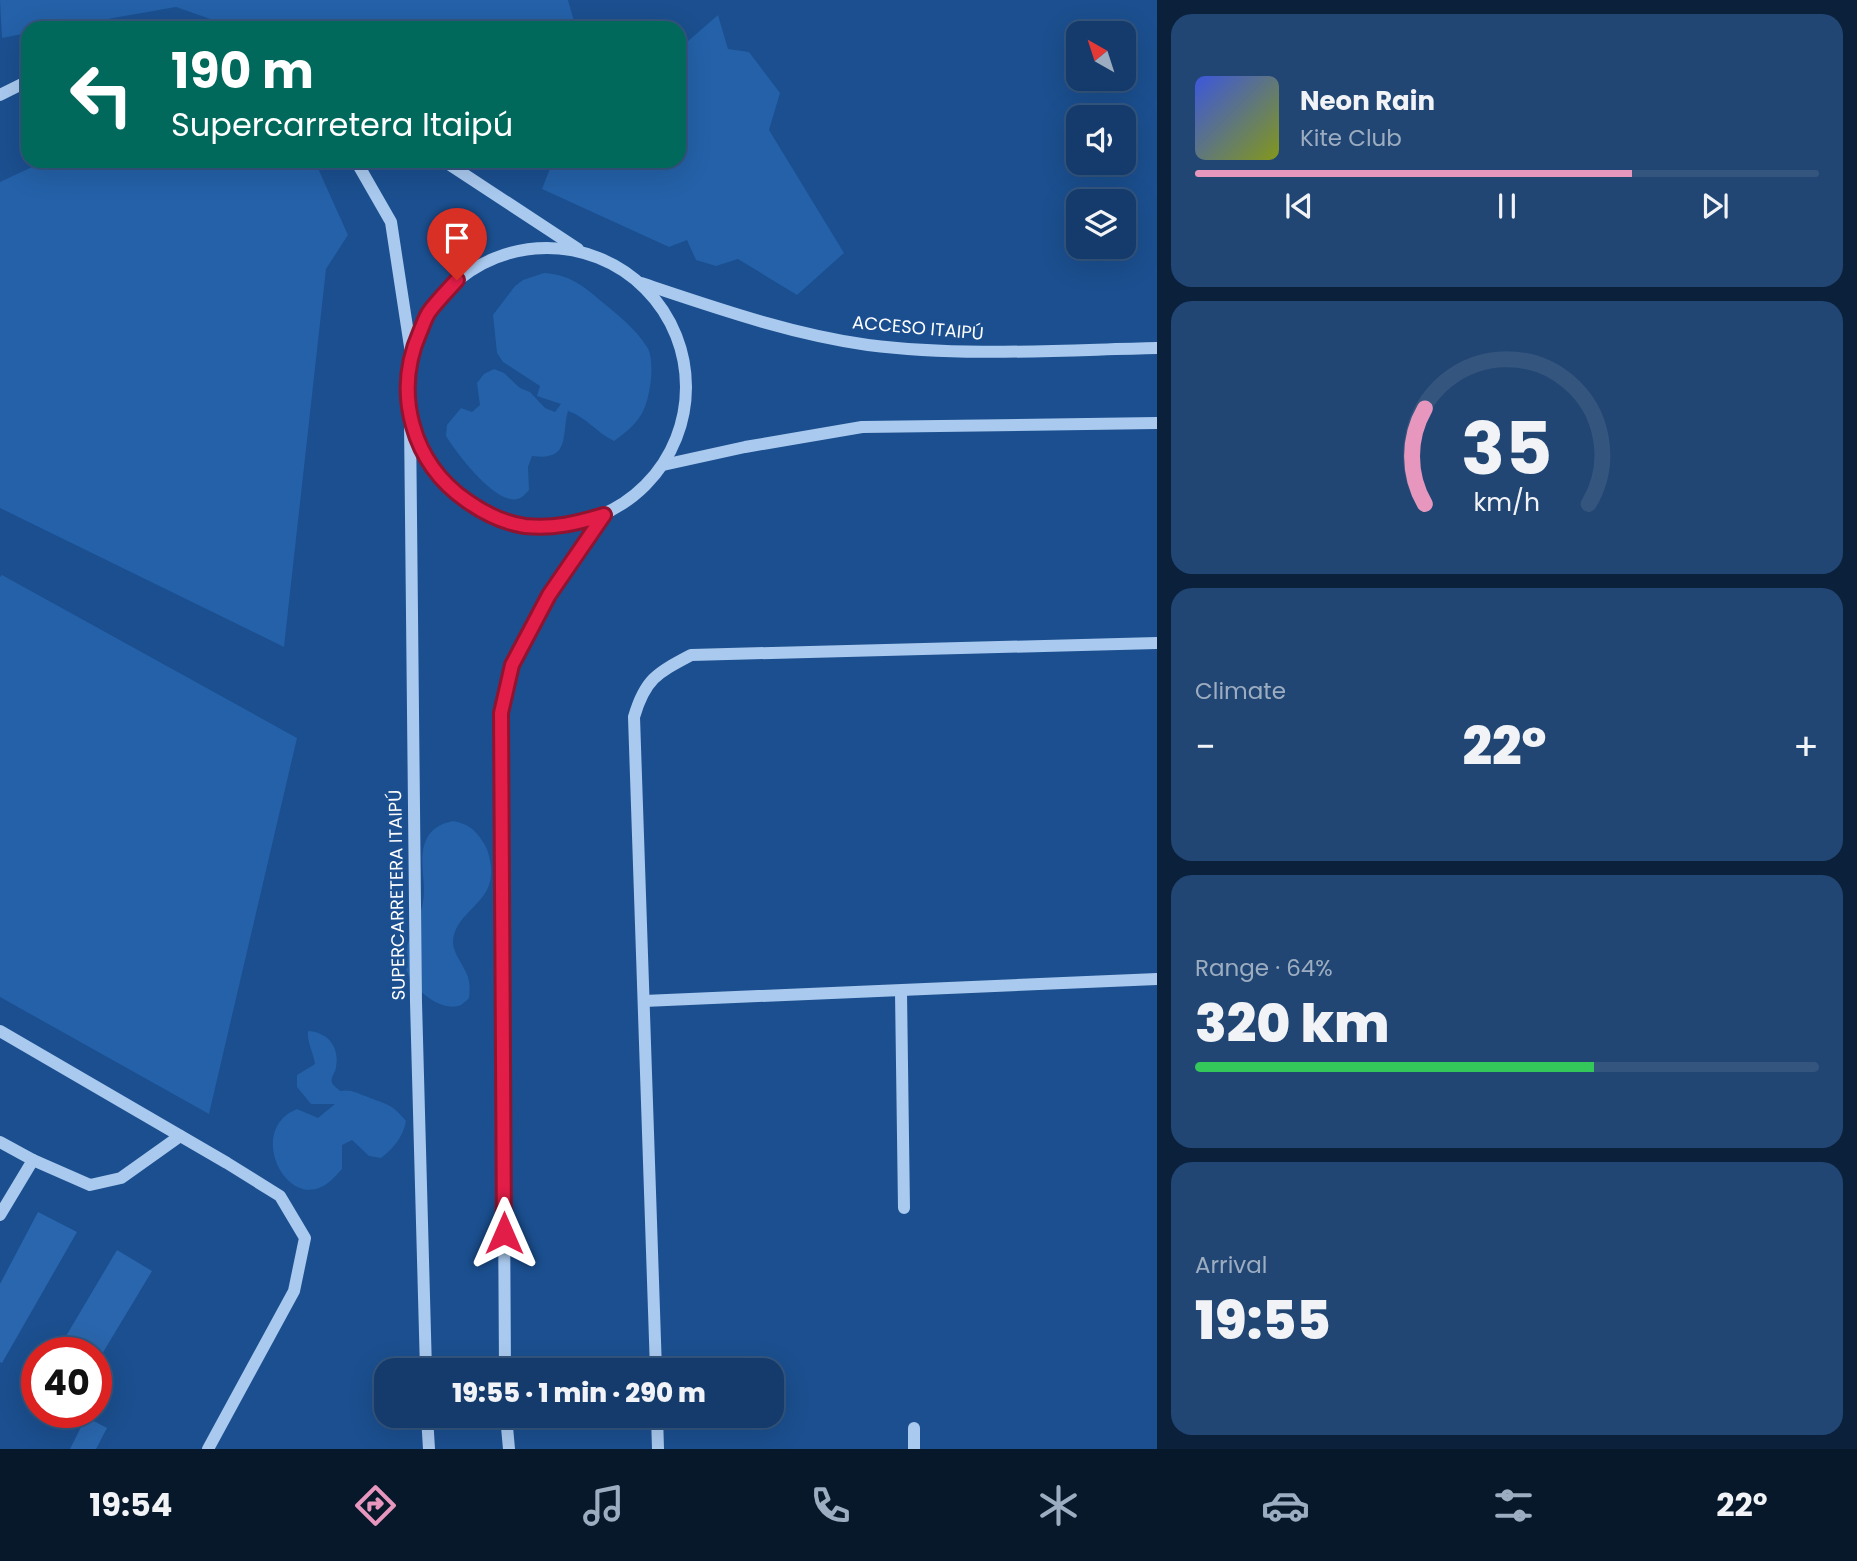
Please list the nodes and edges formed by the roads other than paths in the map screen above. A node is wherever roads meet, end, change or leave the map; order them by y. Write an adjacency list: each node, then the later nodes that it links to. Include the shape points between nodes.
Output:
1 (21, 84): 2 (street)
2 (0, 95)
3 (360, 168): 8 (street, via 391,222)
4 (455, 168): 5 (street)
5 (581, 251): 6 (street, SUPERCARRETERA ITAIPÚ, via 613,264); 8 (street, SUPERCARRETERA ITAIPÚ, via 537,247 495,257 457,280 428,313)
6 (641, 283): 7 (street, ACCESO ITAIPÚ, via 763,324 868,345 966,352); 11 (street, SUPERCARRETERA ITAIPÚ, via 667,314 684,364 687,390 680,430)
7 (1157, 348)
8 (411, 353): 9 (street, SUPERCARRETERA ITAIPÚ, via 406,387)
9 (410, 420): 12 (street, SUPERCARRETERA ITAIPÚ, via 425,458 451,490 484,513 524,526 564,526); 23 (street, SUPERCARRETERA ITAIPÚ, via 416,1002)
10 (1157, 423): 11 (street, via 862,427)
11 (663, 465): 12 (street, SUPERCARRETERA ITAIPÚ, via 637,494)
12 (604, 515): 24 (street, SUPERCARRETERA ITAIPÚ, via 549,595 512,665 501,713)
13 (1157, 643): 16 (street, via 691,654 666,668 641,694 635,718)
14 (1157, 979): 15 (street)
15 (901, 992): 16 (street); 21 (street)
16 (644, 1001): 25 (street)
17 (0, 1031): 18 (street)
18 (180, 1136): 20 (street, via 121,1178 90,1185); 30 (street, via 280,1196 305,1238 294,1291)
19 (0, 1142): 20 (street)
20 (33, 1160): 22 (street)
21 (904, 1208)
22 (0, 1215)
23 (426, 1358)
24 (505, 1358)
25 (656, 1358)
26 (914, 1427): 34 (street)
27 (428, 1428): 31 (street)
28 (507, 1428): 32 (street)
29 (657, 1428): 33 (street)
30 (208, 1449)
31 (429, 1449)
32 (509, 1449)
33 (658, 1449)
34 (914, 1449)

